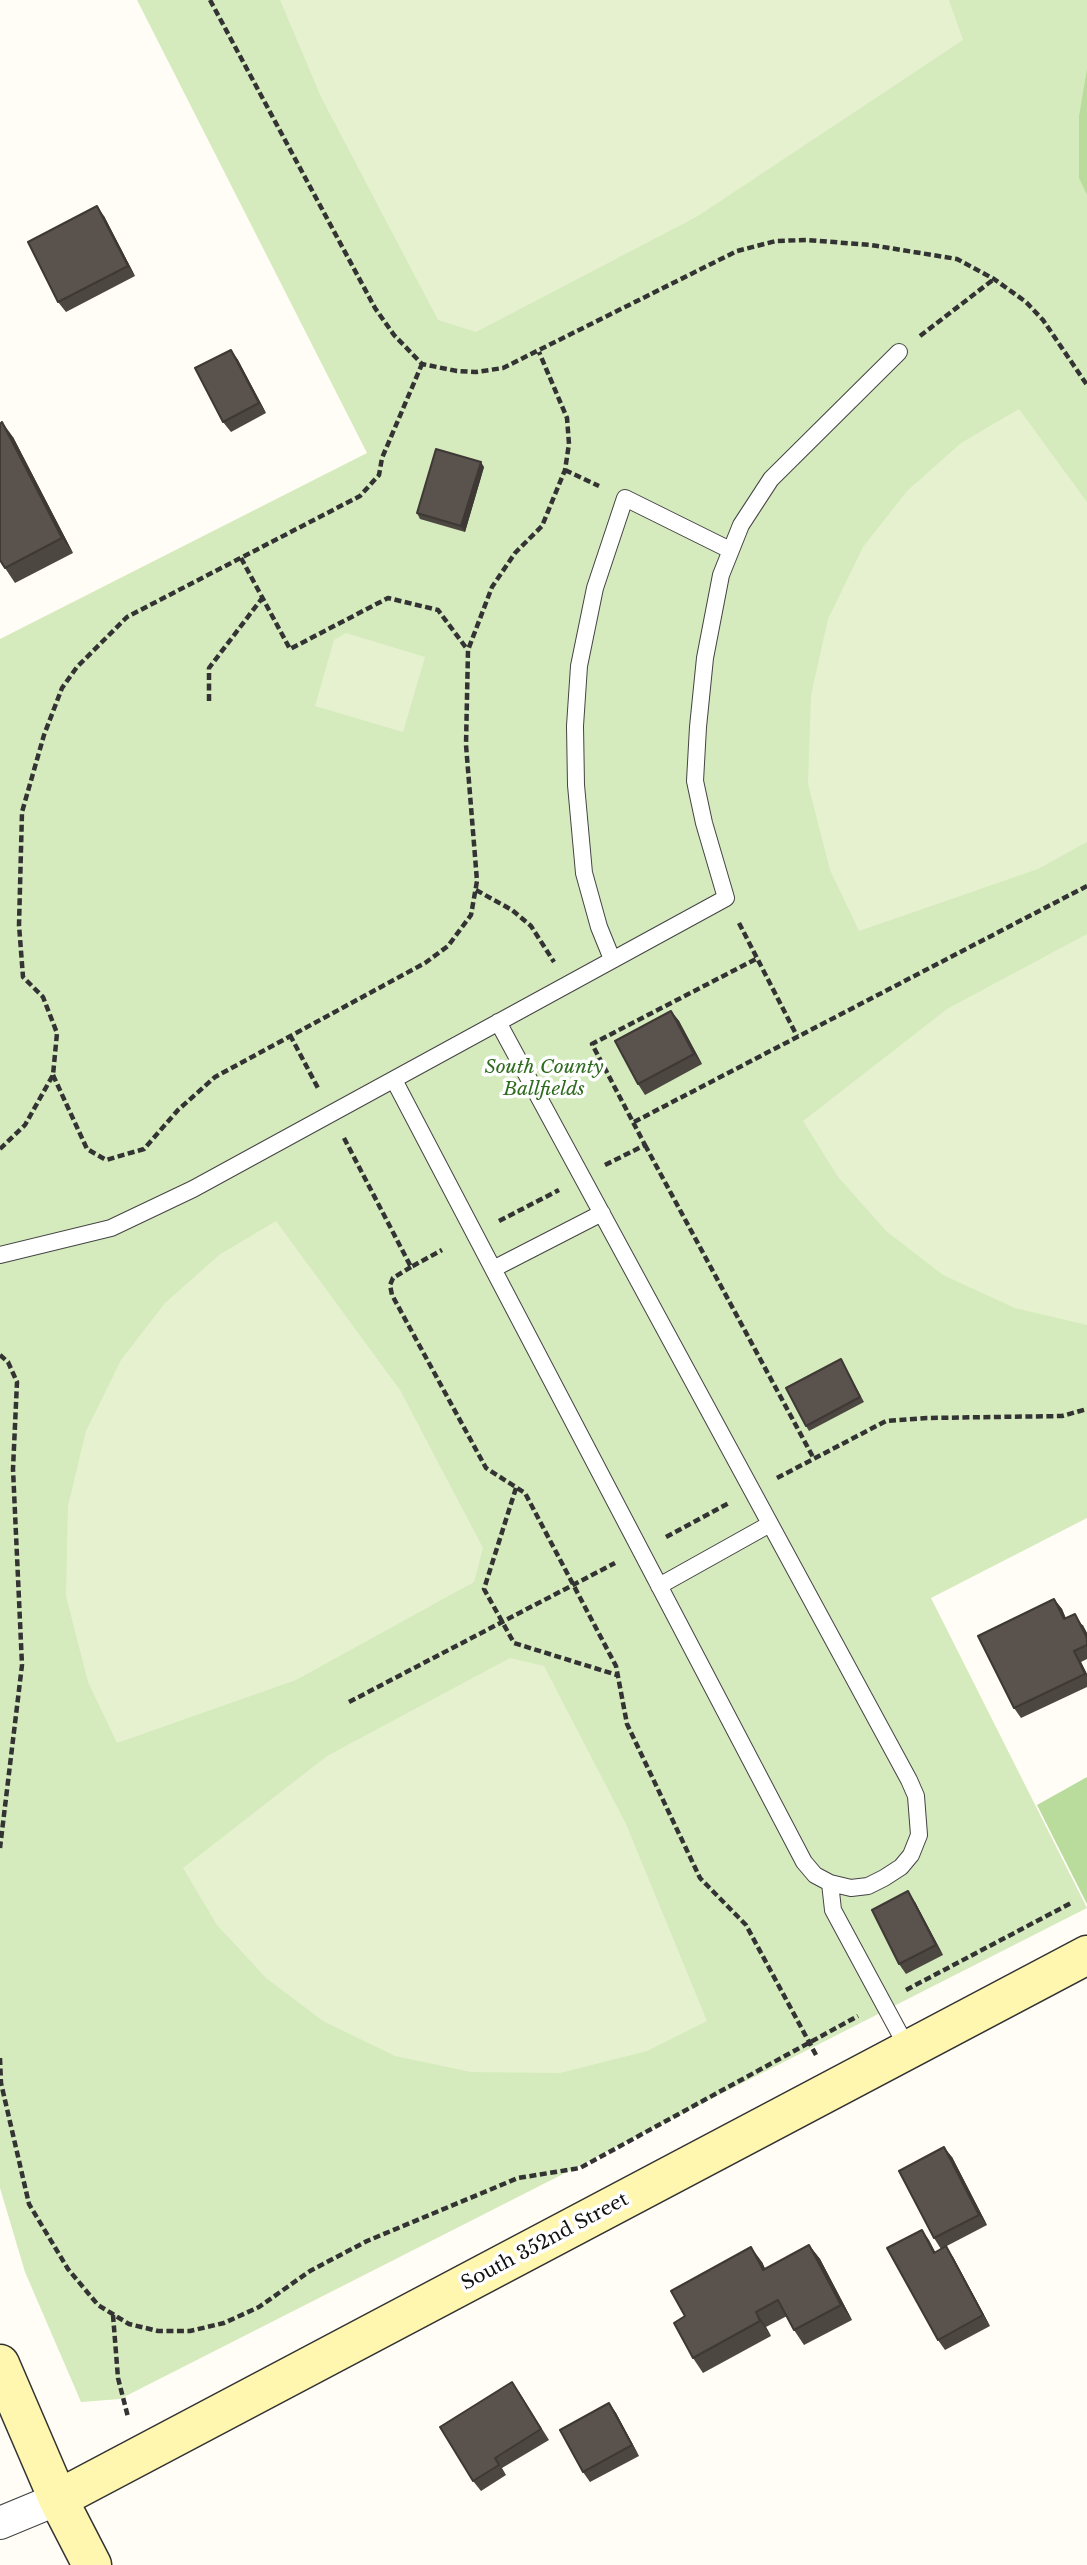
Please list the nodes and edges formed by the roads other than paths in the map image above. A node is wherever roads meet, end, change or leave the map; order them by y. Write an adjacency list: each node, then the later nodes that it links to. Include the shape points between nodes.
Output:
1 (899, 352): 2 (lane, via 771,479)
2 (730, 551): 3 (lane, via 720,576 705,657 695,781 726,898); 3 (lane, via 625,498 595,588 579,666 576,785 584,873)
3 (612, 960): 4 (lane)
4 (498, 1023): 5 (lane); 6 (lane)
5 (394, 1080): 7 (lane, via 111,1228); 8 (lane)
6 (601, 1213): 8 (lane); 9 (lane)
7 (0, 1255)
8 (493, 1269): 10 (lane)
9 (770, 1524): 10 (lane); 11 (lane, via 916,1796 919,1835 901,1867 867,1885 851,1888)
10 (660, 1586): 11 (lane, via 804,1861 815,1875)
11 (830, 1883): 13 (lane, via 833,1910)
12 (1087, 1955): 13 (street, South 352nd Street)
13 (908, 2049): 15 (street, South 352nd Street)
14 (0, 2364): 15 (street)
15 (58, 2499): 16 (street, South 352nd Street); 17 (street)
16 (0, 2523)
17 (92, 2565)

